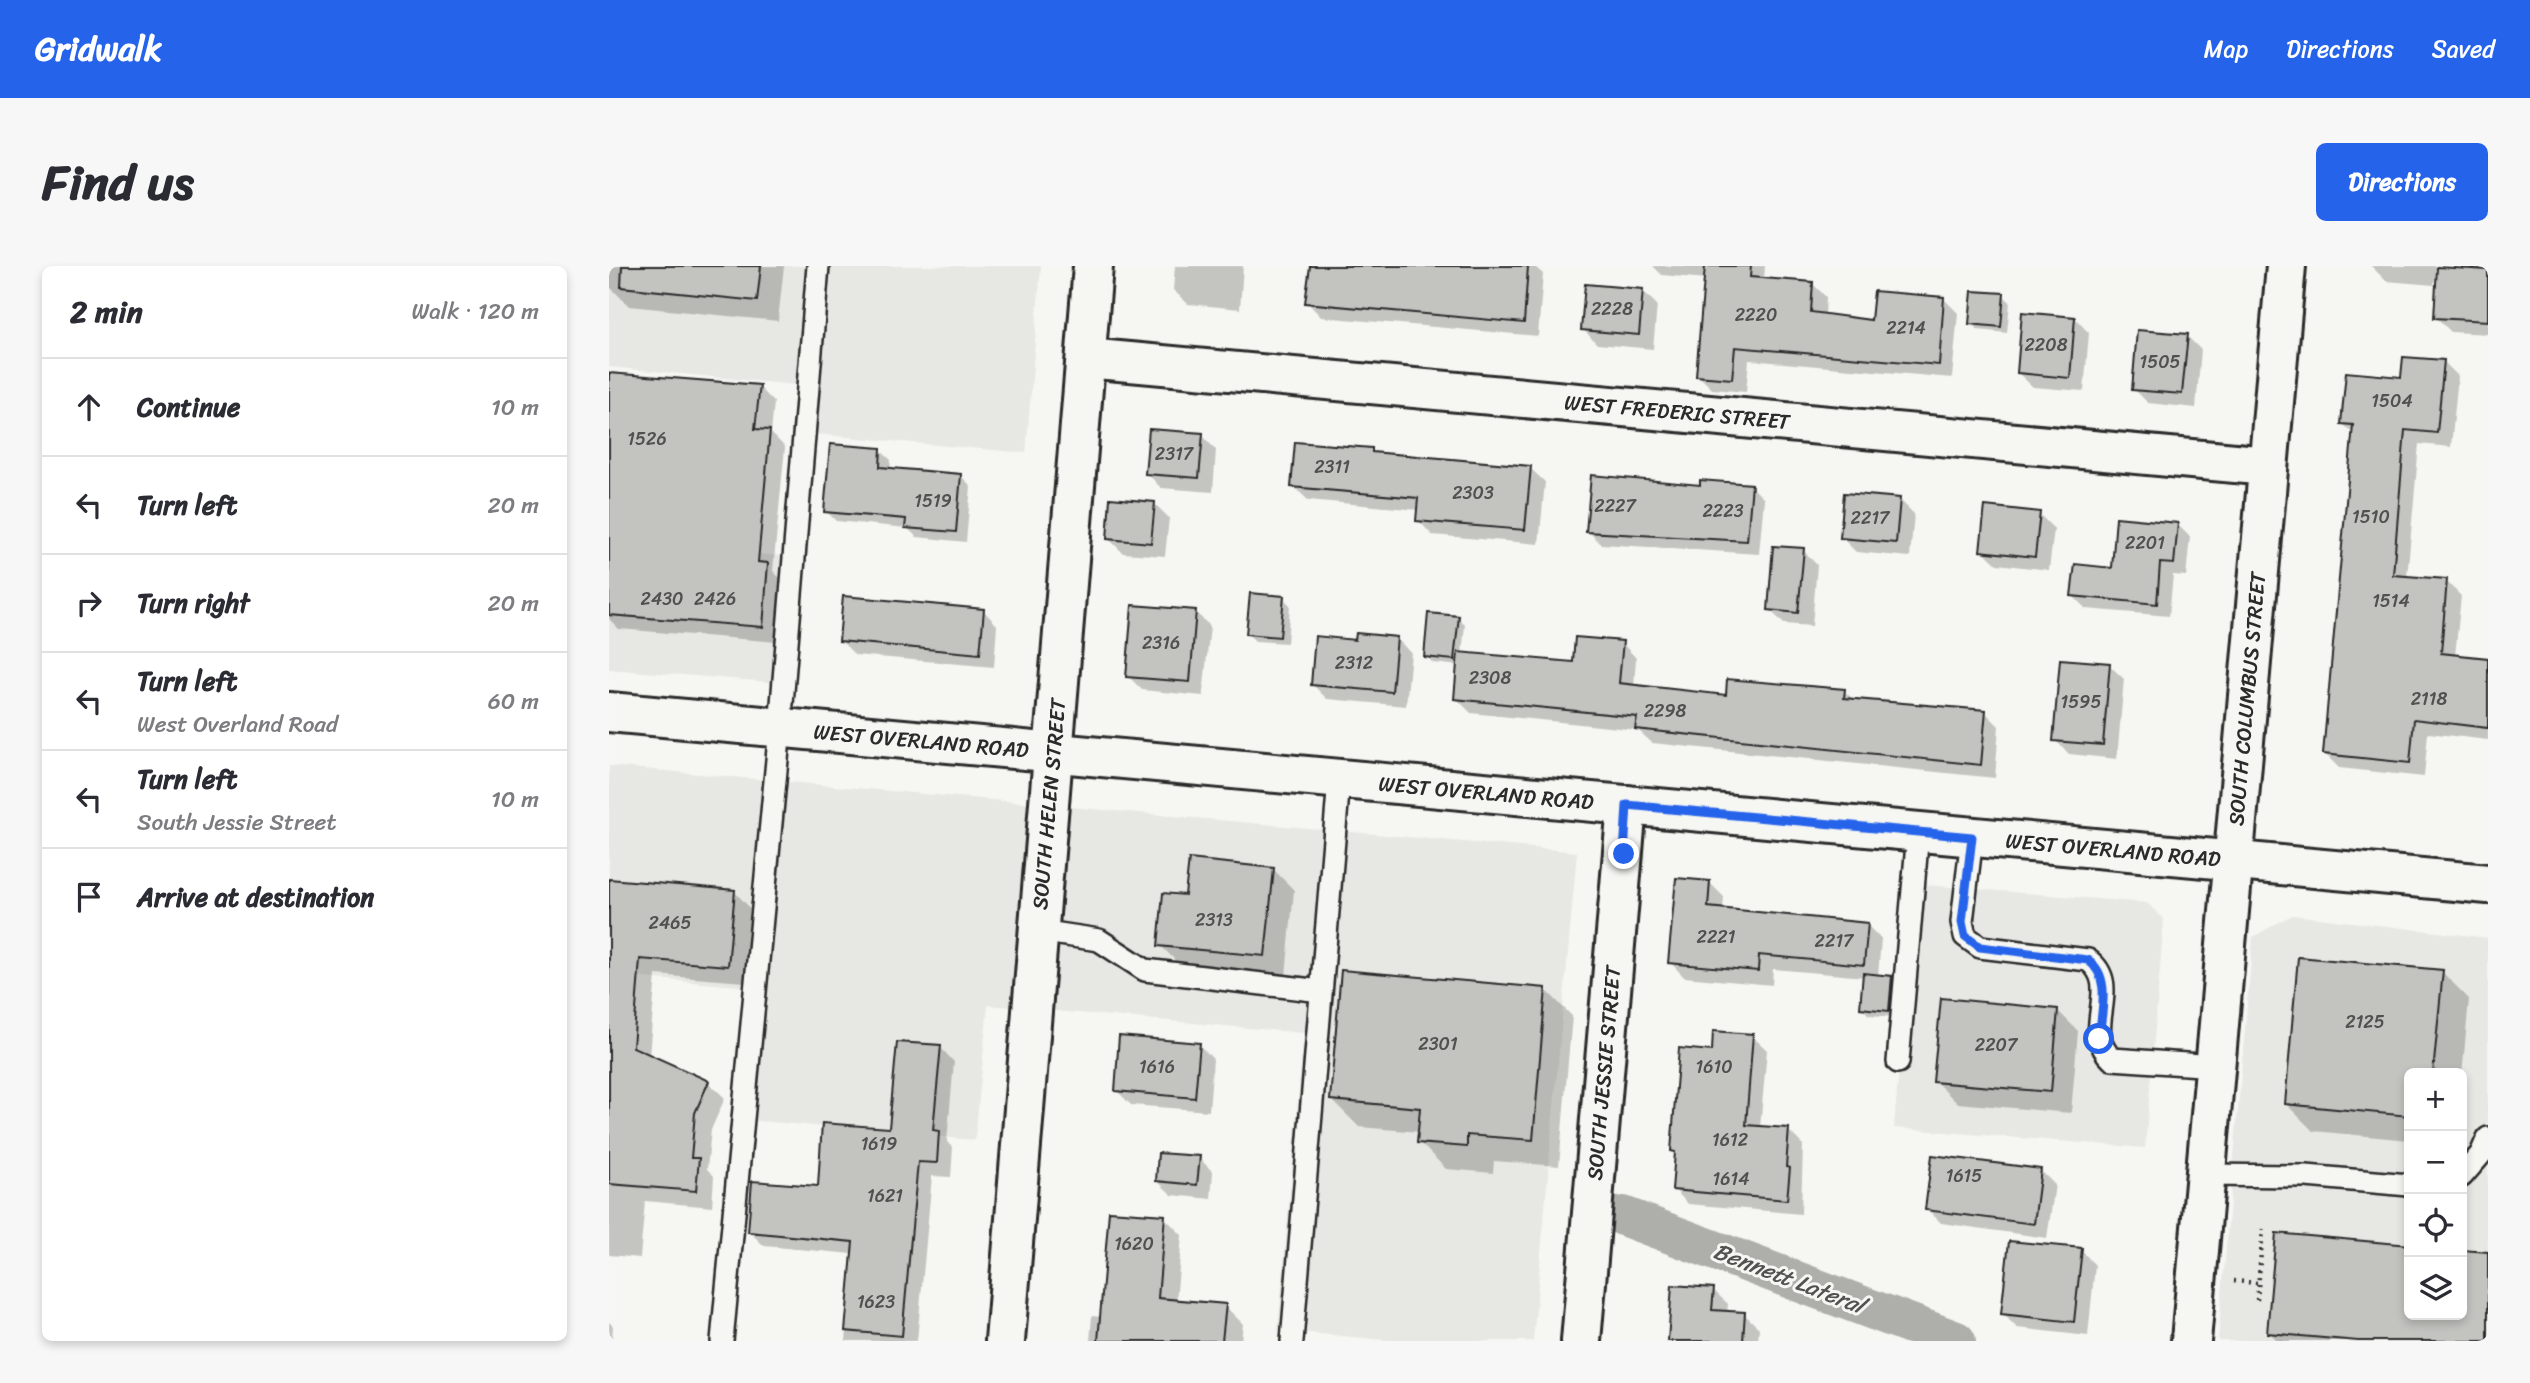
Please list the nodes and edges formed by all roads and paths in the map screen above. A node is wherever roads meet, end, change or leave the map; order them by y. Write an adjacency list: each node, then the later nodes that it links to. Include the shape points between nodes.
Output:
1 (818, 266): 7 (lane)
2 (1093, 266): 4 (street, SOUTH HELEN STREET)
3 (2286, 266): 5 (street, SOUTH COLUMBUS STREET)
4 (1086, 358): 5 (street, WEST FREDERIC STREET); 8 (street, SOUTH HELEN STREET)
5 (2268, 466): 13 (street, SOUTH COLUMBUS STREET)
6 (609, 712): 7 (street, WEST OVERLAND ROAD)
7 (780, 728): 8 (street, WEST OVERLAND ROAD); 25 (lane)
8 (1053, 753): 9 (street, WEST OVERLAND ROAD); 15 (street, SOUTH HELEN STREET)
9 (1339, 779): 10 (street, WEST OVERLAND ROAD); 16 (lane)
10 (1627, 805): 11 (street, WEST OVERLAND ROAD); 28 (street, SOUTH JESSIE STREET)
11 (1918, 832): 12 (street, WEST OVERLAND ROAD); 17 (lane)
12 (1972, 837): 13 (street, WEST OVERLAND ROAD); 18 (lane, via 1962,922 1965,936 1980,947 2088,960 2098,967 2104,982 2099,1039 2112,1059)
13 (2233, 861): 14 (street, WEST OVERLAND ROAD); 18 (street, SOUTH COLUMBUS STREET)
14 (2488, 884)
15 (1039, 931): 16 (lane, via 1099,940 1145,970); 26 (street, SOUTH HELEN STREET)
16 (1321, 991): 27 (lane)
17 (1898, 1062)
18 (2216, 1066): 21 (street, SOUTH COLUMBUS STREET)
19 (2488, 1139): 20 (lane)
20 (2467, 1170)
21 (2206, 1175): 22 (lane, via 2306,1176); 29 (street, SOUTH COLUMBUS STREET)
22 (2404, 1185)
23 (2263, 1229): 24 (path)
24 (2257, 1300)
25 (722, 1341)
26 (1005, 1341)
27 (1292, 1341)
28 (1581, 1341)
29 (2191, 1341)

